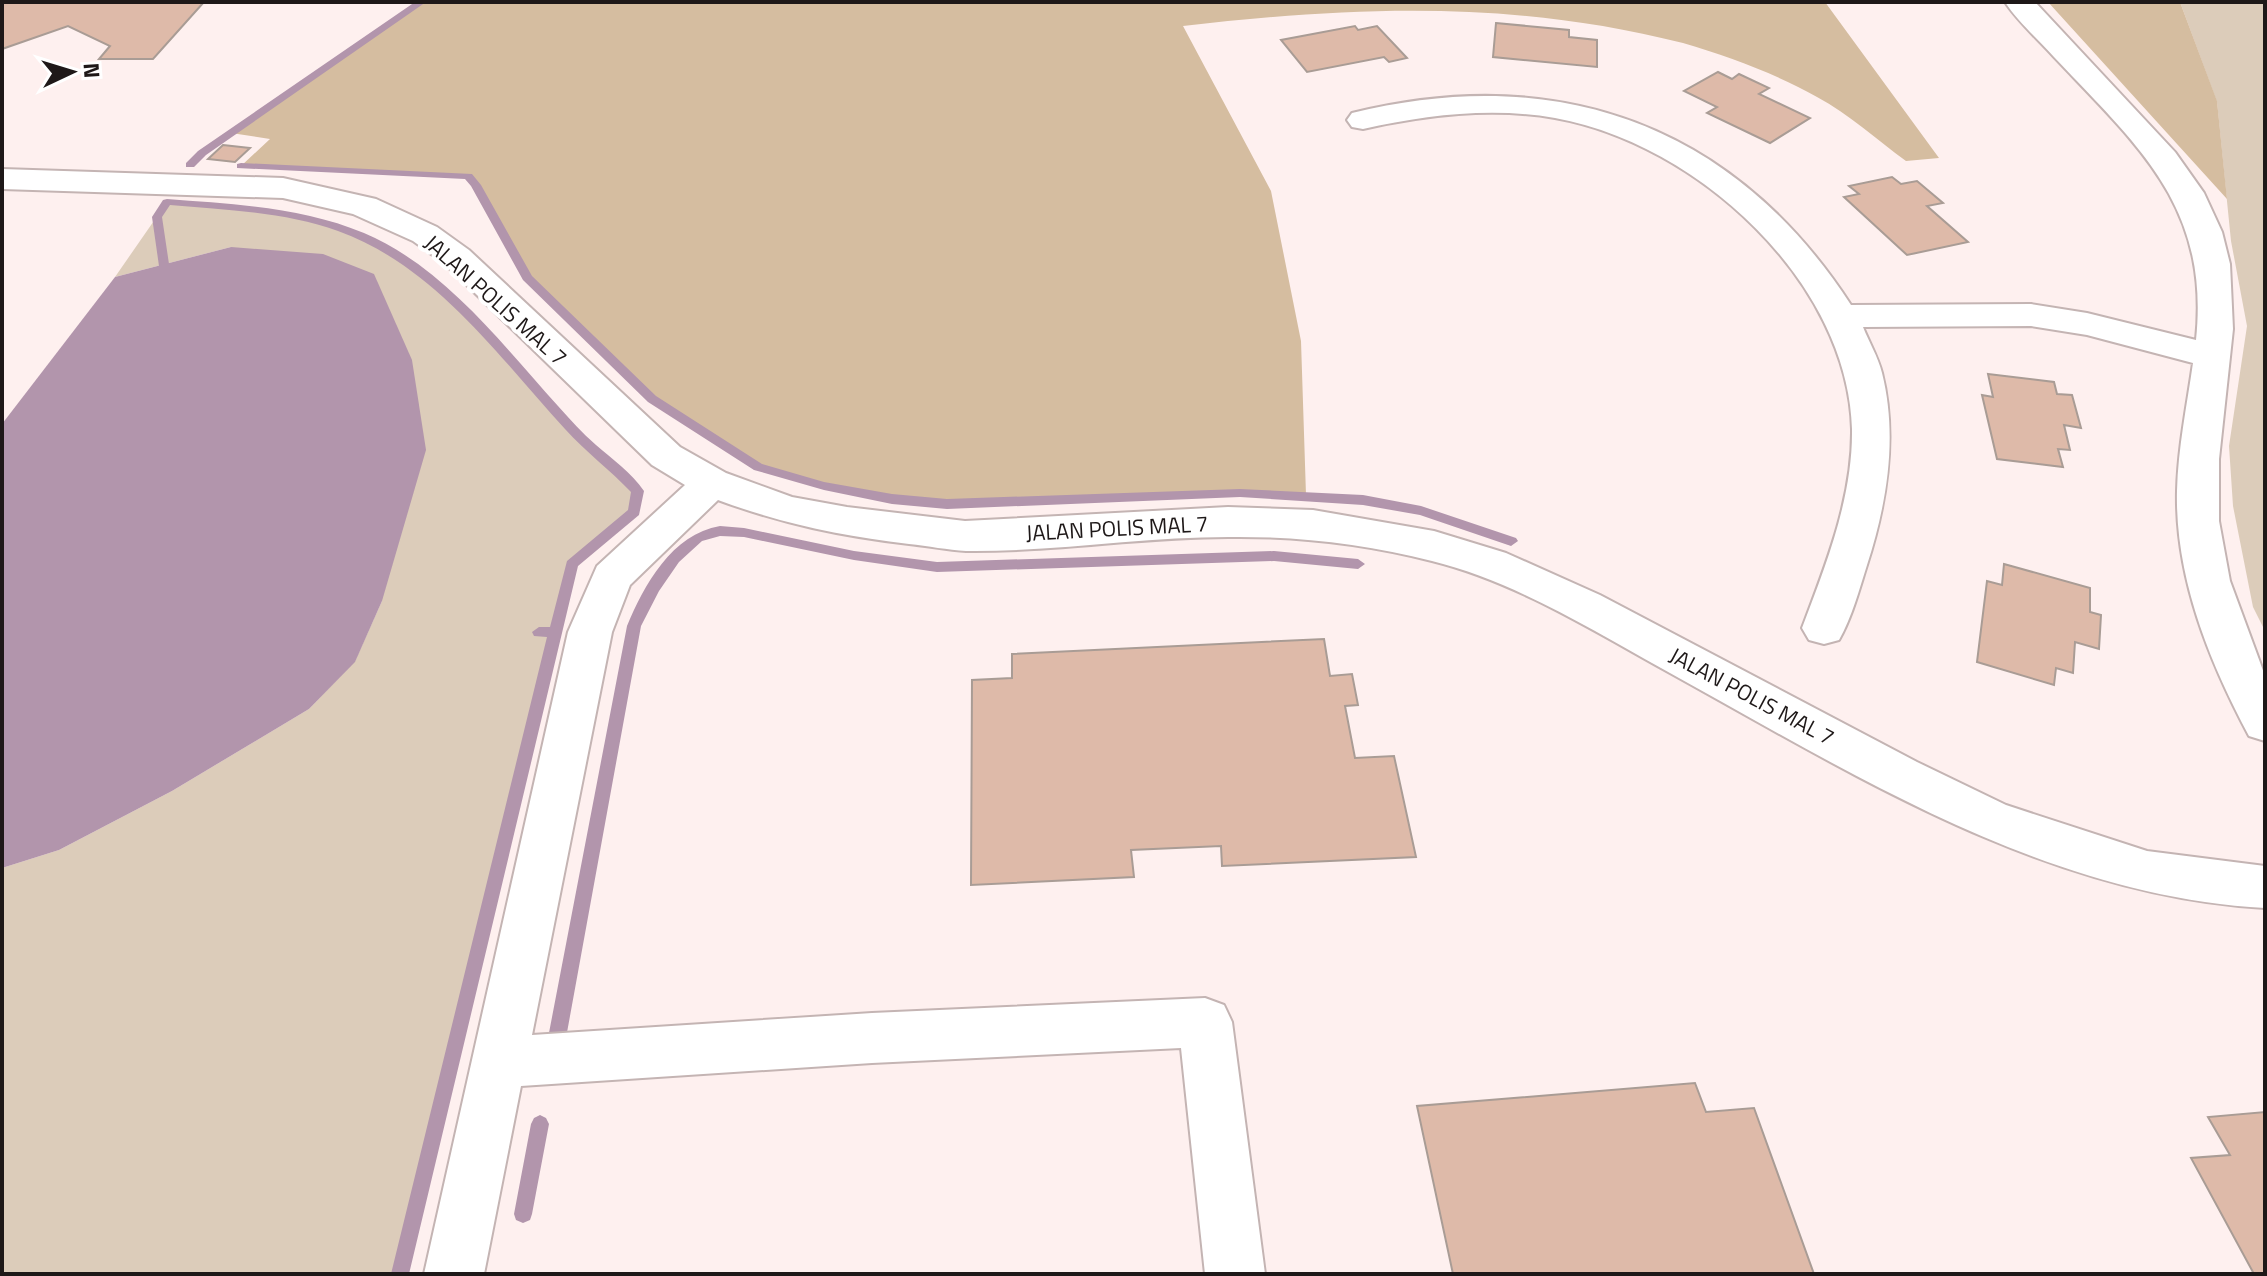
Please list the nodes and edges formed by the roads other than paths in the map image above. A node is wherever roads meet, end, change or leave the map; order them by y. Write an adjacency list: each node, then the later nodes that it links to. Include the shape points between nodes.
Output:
1 (2019, 2): 5 (street, via 2152,143 2192,201 2217,288)
2 (1363, 120): 4 (street, via 1431,105 1502,103 1564,110 1637,135 1693,165 1756,211 1803,259)
3 (2, 179): 6 (street, JALAN POLIS MAL 7, via 283,188 364,206 425,234 457,257 655,446)
4 (1841, 316): 5 (street, via 2031,315); 7 (street, via 1866,393 1869,465 1862,506)
5 (2211, 356): 8 (street, via 2197,492 2200,536 2226,636)
6 (712, 483): 9 (street, JALAN POLIS MAL 7, via 786,510 965,536 1228,522 1313,525 1434,546 1491,564 1585,606 1991,820 2147,872); 10 (street, via 612,577 590,632)
7 (1824, 628)
8 (2265, 723)
9 (2265, 887)
10 (501, 1062): 11 (street); 12 (street, via 1205,1022)
11 (454, 1274)
12 (1235, 1274)

